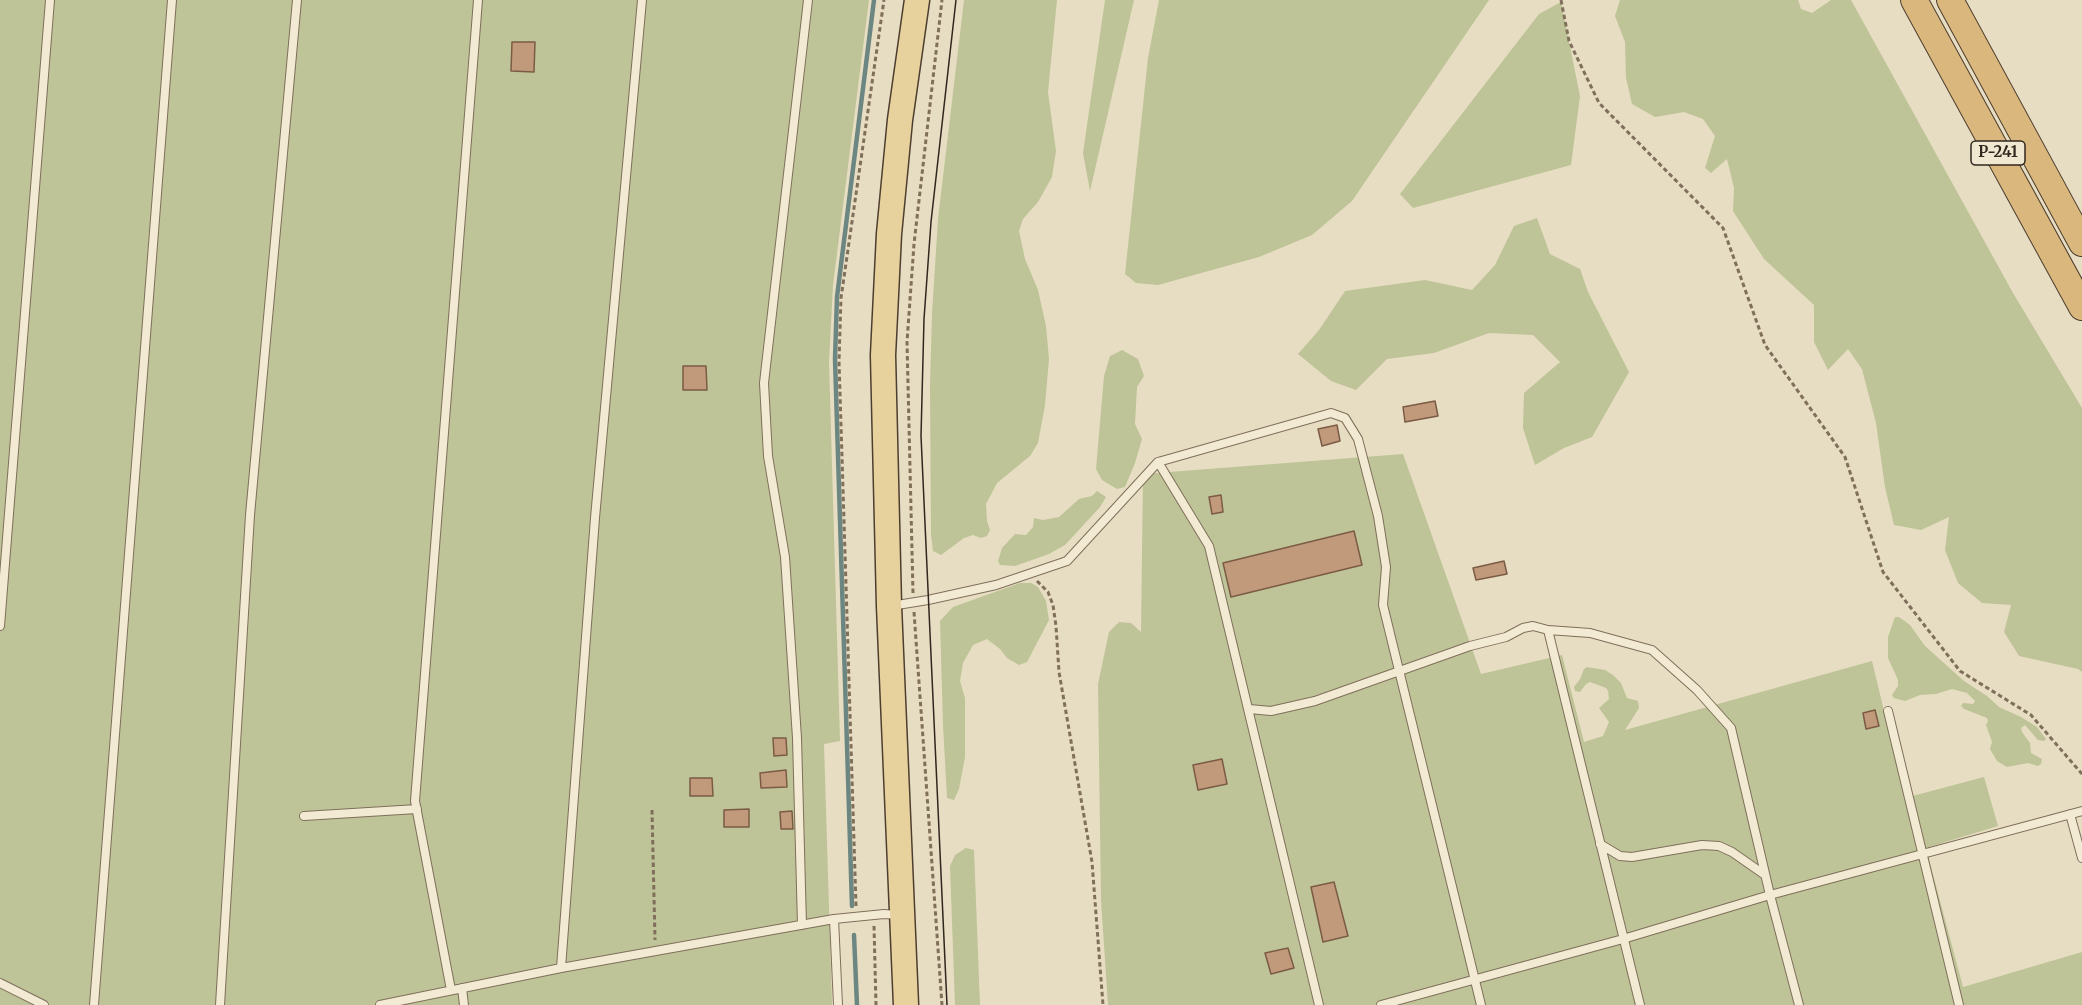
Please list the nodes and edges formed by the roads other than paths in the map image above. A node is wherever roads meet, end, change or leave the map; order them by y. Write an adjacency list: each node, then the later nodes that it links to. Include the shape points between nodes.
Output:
1 (50, 0): 14 (lane)
2 (172, 0): 38 (lane)
3 (297, 0): 39 (lane, via 250,515)
4 (478, 0): 19 (lane)
5 (642, 0): 32 (lane, via 595,518)
6 (808, 0): 30 (lane, via 764,383 768,456 785,557 797,738)
7 (917, 0): 13 (main road, via 889,234 883,355)
8 (1914, 0): 11 (highway, Р-241)
9 (1950, 0): 10 (highway, Р-241)
10 (2082, 243)
11 (2082, 306)
12 (1158, 462): 13 (lane, via 1067,561 996,585); 16 (lane, via 1331,413 1345,418 1358,439 1378,516 1386,567 1383,605); 17 (lane, via 1209,546)
13 (889, 606): 28 (main road)
14 (0, 626)
15 (1548, 630): 16 (lane, via 1523,628); 23 (lane); 26 (lane, via 1590,633 1647,648 1722,717 1731,728)
16 (1398, 672): 17 (lane, via 1297,705 1271,711); 33 (lane)
17 (1249, 709): 44 (lane)
18 (1888, 711): 24 (lane)
19 (417, 809): 22 (lane); 36 (lane)
20 (2082, 811): 21 (lane)
21 (2070, 814): 24 (lane); 25 (lane)
22 (304, 816)
23 (1600, 844): 26 (lane, via 1620,856 1632,857 1702,845 1719,846); 31 (lane)
24 (1921, 854): 27 (lane); 49 (lane)
25 (2082, 858)
26 (1765, 875): 27 (lane)
27 (1770, 895): 31 (lane); 48 (lane)
28 (902, 915): 29 (lane); 43 (main road)
29 (834, 919): 30 (lane); 42 (lane)
30 (802, 925): 32 (lane)
31 (1623, 939): 33 (lane); 47 (lane)
32 (561, 968): 35 (lane)
33 (1474, 979): 45 (lane); 46 (lane)
34 (0, 983): 37 (lane)
35 (462, 988): 36 (lane); 41 (lane)
36 (451, 990): 40 (lane)
37 (44, 1005)
38 (94, 1005)
39 (220, 1005)
40 (380, 1005)
41 (464, 1005)
42 (838, 1005)
43 (906, 1005)
44 (1319, 1005)
45 (1381, 1005)
46 (1481, 1005)
47 (1640, 1005)
48 (1799, 1005)
49 (1959, 1005)

